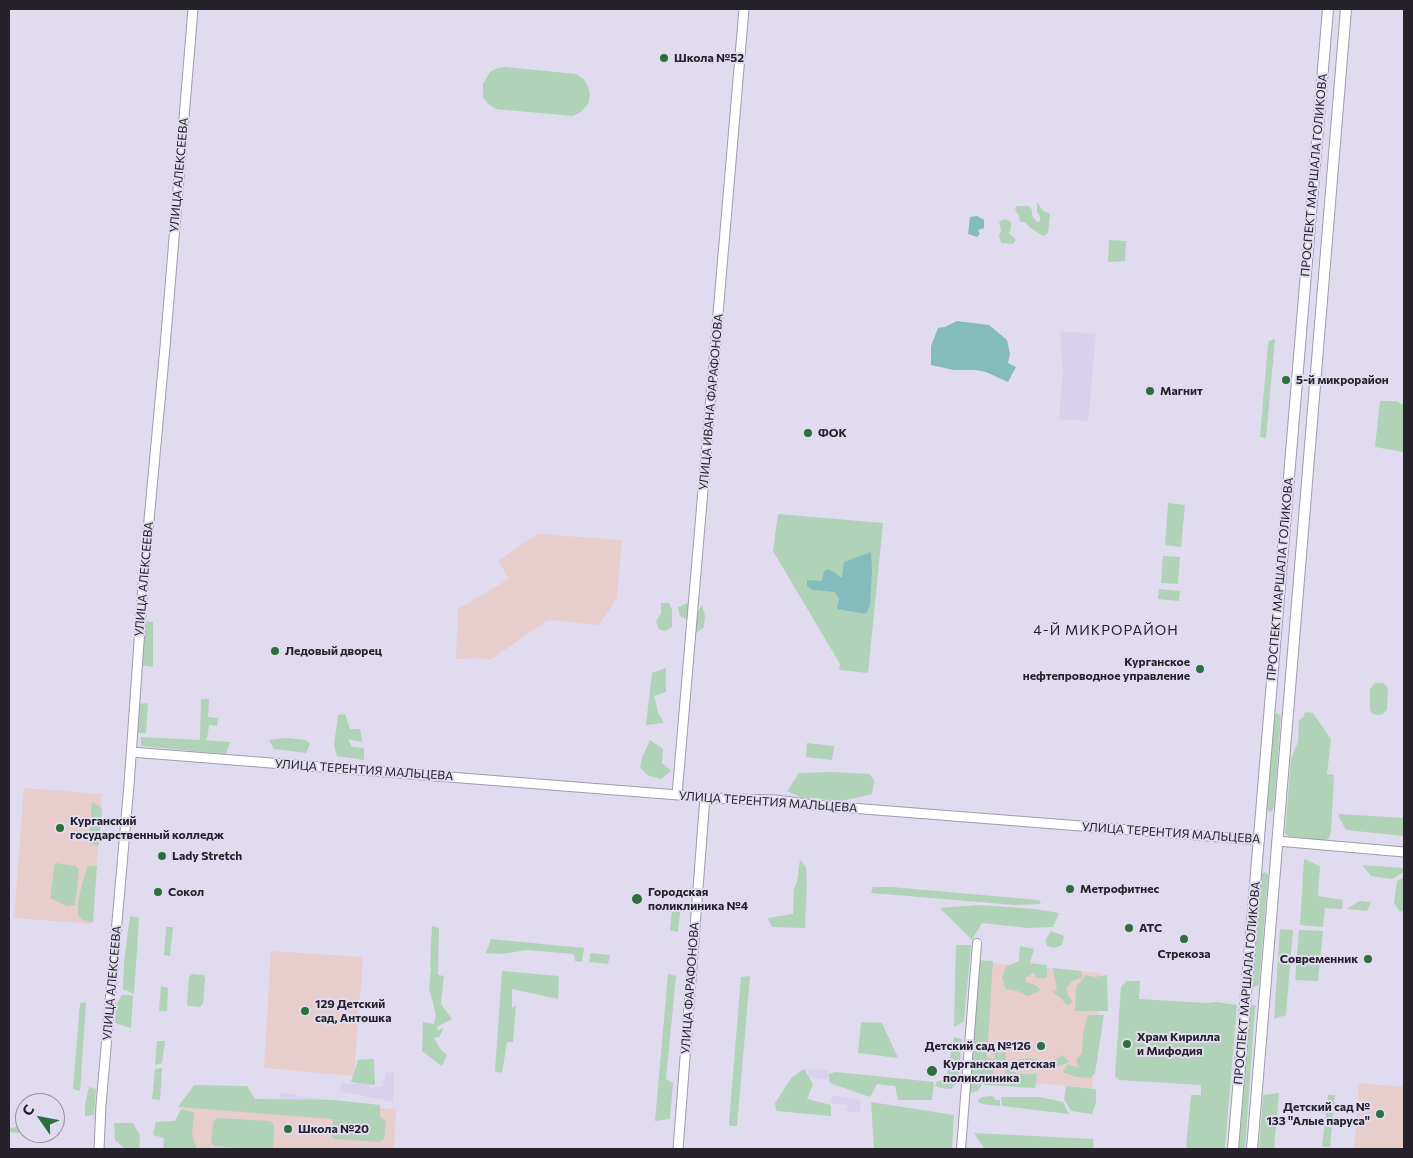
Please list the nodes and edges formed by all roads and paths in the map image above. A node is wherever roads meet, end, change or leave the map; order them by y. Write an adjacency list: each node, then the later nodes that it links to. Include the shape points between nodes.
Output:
1 (193, 9): 9 (street, УЛИЦА АЛЕКСЕЕВА)
2 (744, 9): 10 (street, УЛИЦА ИВАНА ФАРАФОНОВА)
3 (1328, 9): 5 (main road, ПРОСПЕКТ МАРШАЛА ГОЛИКОВА)
4 (1346, 9): 6 (main road, ПРОСПЕКТ МАРШАЛА ГОЛИКОВА)
5 (1279, 596): 6 (main road); 7 (main road, ПРОСПЕКТ МАРШАЛА ГОЛИКОВА)
6 (1297, 597): 8 (main road, ПРОСПЕКТ МАРШАЛА ГОЛИКОВА)
7 (1270, 704): 8 (main road); 12 (main road, ПРОСПЕКТ МАРШАЛА ГОЛИКОВА)
8 (1288, 705): 13 (main road, ПРОСПЕКТ МАРШАЛА ГОЛИКОВА)
9 (131, 752): 10 (street, УЛИЦА ТЕРЕНТИЯ МАЛЬЦЕВА); 18 (street, УЛИЦА АЛЕКСЕЕВА)
10 (677, 795): 11 (street, УЛИЦА ТЕРЕНТИЯ МАЛЬЦЕВА)
11 (705, 797): 12 (street, УЛИЦА ТЕРЕНТИЯ МАЛЬЦЕВА, via 776,800); 19 (street, УЛИЦА ФАРАФОНОВА)
12 (1259, 840): 13 (main road, УЛИЦА ТЕРЕНТИЯ МАЛЬЦЕВА); 16 (main road, ПРОСПЕКТ МАРШАЛА ГОЛИКОВА)
13 (1277, 841): 14 (street, УЛИЦА ТЕРЕНТИЯ МАЛЬЦЕВА); 17 (main road, ПРОСПЕКТ МАРШАЛА ГОЛИКОВА)
14 (1404, 852)
15 (977, 942): 20 (street)
16 (1246, 994): 17 (main road); 21 (main road, ПРОСПЕКТ МАРШАЛА ГОЛИКОВА)
17 (1264, 995): 22 (main road, ПРОСПЕКТ МАРШАЛА ГОЛИКОВА)
18 (99, 1149)
19 (678, 1149)
20 (961, 1149)
21 (1233, 1149)
22 (1252, 1149)

